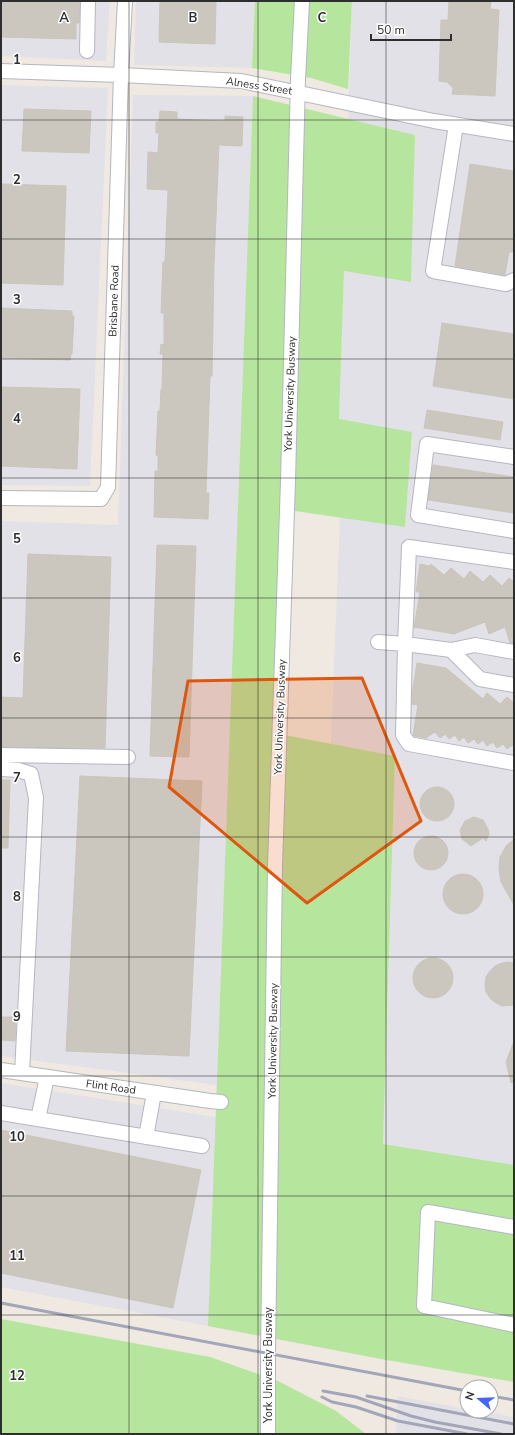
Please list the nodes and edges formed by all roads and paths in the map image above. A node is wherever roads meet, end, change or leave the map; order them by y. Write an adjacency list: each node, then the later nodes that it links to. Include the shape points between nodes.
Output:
1 (88, 1): 4 (street)
2 (125, 1): 6 (street, Brisbane Road)
3 (302, 1): 7 (street, York University Busway)
4 (87, 51)
5 (1, 71): 6 (street, Alness Street)
6 (121, 75): 7 (street, Alness Street, via 241,81); 12 (street, Brisbane Road, via 108,487 101,499)
7 (298, 93): 8 (street, Alness Street); 35 (street, York University Busway, via 275,874)
8 (456, 125): 9 (street, Alness Street); 10 (street, via 433,270 506,284)
9 (514, 134)
10 (514, 280)
11 (514, 457): 13 (street, via 427,444 418,515)
12 (1, 498)
13 (514, 531)
14 (514, 562): 16 (street, via 409,547)
15 (378, 642): 16 (street)
16 (405, 644): 17 (street); 22 (street, via 403,735 409,744)
17 (451, 650): 18 (street, via 475,645); 19 (street, via 480,679)
18 (514, 652)
19 (514, 685)
20 (1, 755): 21 (street)
21 (128, 757)
22 (514, 762)
23 (1, 769): 25 (street, via 31,774 36,798)
24 (1, 1070): 25 (street, Flint Road)
25 (22, 1074): 26 (street, Flint Road)
26 (47, 1077): 27 (street, Flint Road); 30 (street)
27 (154, 1093): 28 (street, Flint Road); 31 (street)
28 (221, 1102)
29 (1, 1113): 30 (street)
30 (38, 1119): 31 (street)
31 (146, 1137): 32 (street)
32 (202, 1146)
33 (514, 1227): 34 (street, via 428,1212 424,1306)
34 (514, 1325)
35 (268, 1434)

